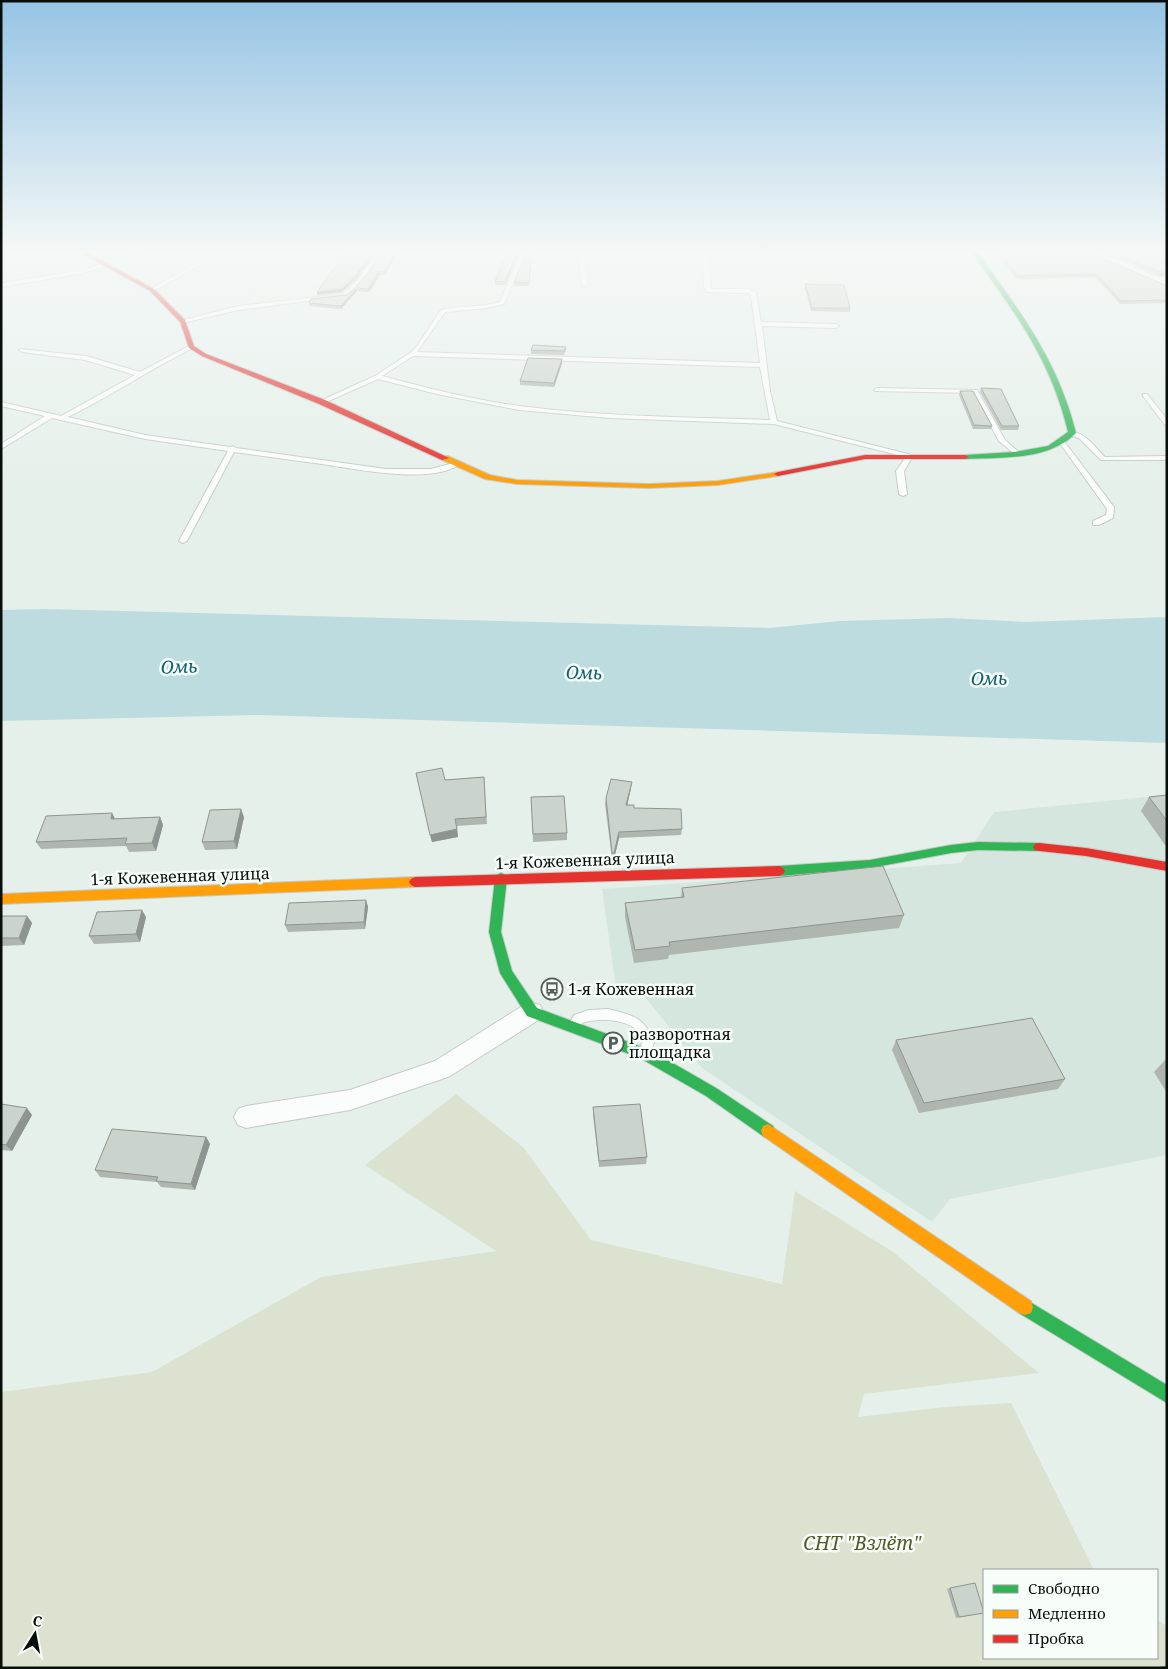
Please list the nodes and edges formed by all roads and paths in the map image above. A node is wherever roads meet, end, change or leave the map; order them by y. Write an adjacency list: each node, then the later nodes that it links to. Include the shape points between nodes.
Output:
1 (185, 328): 5 (street)
2 (432, 328): 7 (lane)
3 (760, 328): 8 (lane)
4 (1027, 328): 19 (street, via 1062,391 1071,418)
5 (191, 348): 9 (lane); 13 (street)
6 (22, 350): 9 (lane, via 86,358)
7 (412, 354): 8 (lane); 10 (lane)
8 (764, 365): 17 (lane)
9 (140, 374): 16 (lane, via 93,404)
10 (377, 377): 13 (lane); 17 (lane, via 519,408 610,416)
11 (878, 390): 23 (lane, via 975,391 1002,441)
12 (1145, 395): 18 (lane)
13 (322, 402): 26 (street)
14 (1, 404): 15 (lane)
15 (52, 415): 16 (lane); 21 (lane)
16 (64, 417): 22 (lane, via 145,436)
17 (774, 422): 24 (lane)
18 (1167, 424)
19 (1072, 434): 20 (street); 25 (lane, via 1082,438 1103,459)
20 (1061, 441): 23 (street, via 1050,448); 28 (lane, via 1111,509 1110,516)
21 (1, 448)
22 (233, 448): 26 (lane, via 386,471 420,473); 29 (lane)
23 (1018, 454): 24 (street)
24 (910, 456): 26 (street, via 865,457 718,483 649,486 517,482 488,476); 27 (lane, via 900,471)
25 (1167, 458)
26 (457, 464)
27 (904, 494)
28 (1096, 523)
29 (183, 541)
30 (1167, 867): 31 (street, 1-я Кожевенная улица, via 1111,855 1012,846 952,849 836,868)
31 (500, 878): 32 (street, 1-я Кожевенная улица); 33 (street, via 495,932 506,973)
32 (1, 899)
33 (532, 1012): 34 (street); 36 (street, via 442,1069 350,1100)
34 (573, 1027): 35 (street); 35 (lane, via 578,1019 589,1015 608,1014 631,1020 646,1036)
35 (645, 1054): 37 (street, via 711,1092 998,1290)
36 (246, 1117)
37 (1167, 1395)

